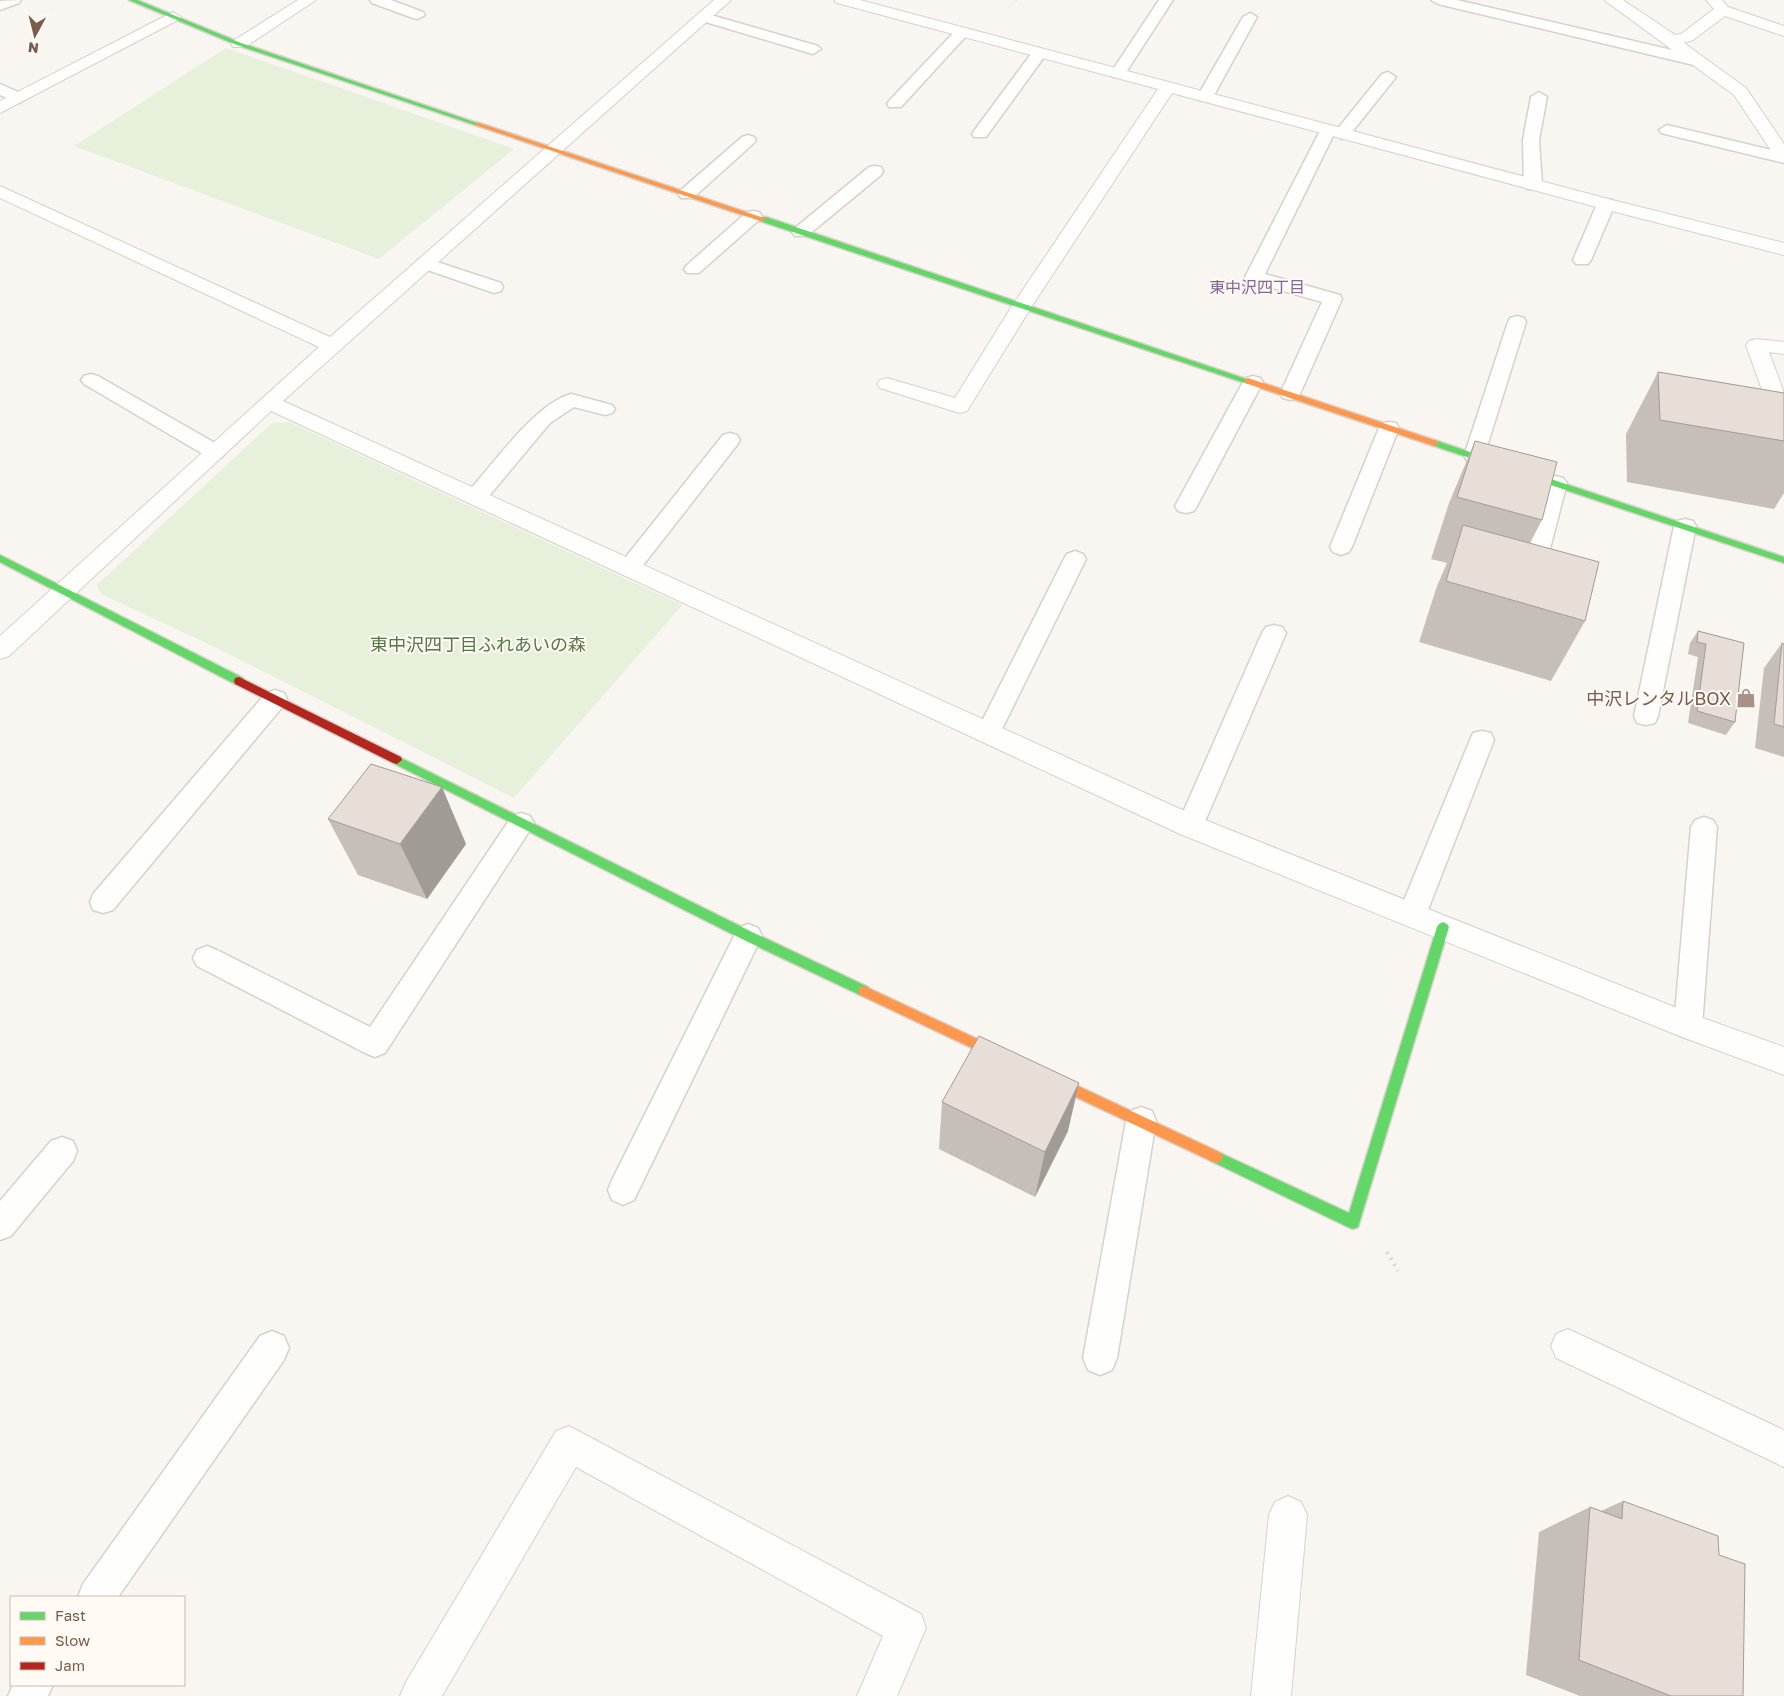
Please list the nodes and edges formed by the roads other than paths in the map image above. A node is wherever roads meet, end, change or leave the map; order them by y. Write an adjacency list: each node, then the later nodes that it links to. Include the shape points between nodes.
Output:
1 (14, 0): 11 (lane)
2 (132, 0): 13 (street)
3 (308, 0): 21 (street)
4 (377, 0): 12 (lane)
5 (723, 0): 14 (street)
6 (1166, 0): 25 (lane)
7 (1438, 0): 24 (lane)
8 (1612, 0): 20 (street)
9 (853, 1): 19 (street)
10 (1718, 5): 17 (street); 20 (street, via 1687,36)
11 (0, 6)
12 (418, 14)
13 (173, 17): 21 (street); 31 (street)
14 (704, 17): 22 (lane); 38 (street)
15 (1250, 17): 29 (lane)
16 (1784, 20): 17 (street)
17 (1768, 25): 18 (street)
18 (1784, 31)
19 (962, 32): 23 (street); 32 (lane)
20 (1672, 42): 24 (street)
21 (239, 44): 38 (street)
22 (813, 49)
23 (1039, 53): 25 (street); 36 (lane)
24 (1698, 61): 39 (street, via 1740,92)
25 (1118, 74): 27 (street)
26 (1388, 77): 35 (lane)
27 (1168, 87): 29 (street); 52 (street)
28 (0, 89): 31 (lane)
29 (1205, 97): 35 (street)
30 (1539, 97): 41 (lane, via 1531,124 1530,173)
31 (19, 98): 33 (street)
32 (895, 104)
33 (0, 108)
34 (1667, 130): 39 (lane)
35 (1335, 132): 41 (street); 59 (lane, via 1254,276 1333,299)
36 (980, 134)
37 (748, 140): 43 (lane)
38 (556, 150): 43 (street); 49 (street)
39 (1784, 158)
40 (875, 171): 46 (lane)
41 (1533, 185): 44 (street)
42 (0, 192): 54 (street)
43 (687, 194): 45 (street)
44 (1606, 204): 47 (street); 48 (lane)
45 (753, 216): 46 (street); 50 (lane)
46 (801, 232): 52 (street)
47 (1784, 250)
48 (1582, 260)
49 (425, 263): 51 (lane); 54 (street)
50 (692, 269)
51 (494, 287)
52 (1022, 306): 57 (street); 58 (street, via 960,406)
53 (1518, 322): 66 (lane)
54 (332, 346): 60 (street)
55 (1784, 348): 62 (street, via 1756,345)
56 (92, 380): 65 (lane)
57 (1253, 382): 59 (street); 69 (lane)
58 (887, 384)
59 (1290, 394): 63 (street)
60 (269, 402): 65 (street); 68 (street)
61 (605, 409): 68 (lane, via 571,400 543,419)
62 (1784, 421)
63 (1390, 428): 66 (street); 71 (lane)
64 (730, 440): 75 (lane)
65 (215, 452): 77 (street)
66 (1474, 456): 67 (street)
67 (1556, 484): 70 (street); 76 (lane)
68 (476, 497): 75 (street)
69 (1186, 506)
70 (1685, 526): 74 (street); 81 (lane)
71 (1341, 547)
72 (0, 558): 77 (street)
73 (1075, 559): 82 (lane)
74 (1784, 560)
75 (629, 568): 82 (street)
76 (1530, 588)
77 (62, 592): 79 (street); 80 (street)
78 (1274, 633): 85 (lane)
79 (0, 650)
80 (276, 699): 84 (street); 87 (lane)
81 (1646, 716)
82 (988, 733): 85 (street)
83 (1482, 740): 88 (lane)
84 (521, 823): 90 (street); 91 (lane, via 375,1044)
85 (1190, 826): 88 (street)
86 (1704, 827): 92 (lane)
87 (103, 902)
88 (1412, 915): 89 (street)
89 (1443, 927): 92 (street); 94 (street, via 1353,1222)
90 (748, 936): 94 (street); 96 (lane)
91 (207, 958)
92 (1688, 1026): 93 (street)
93 (1784, 1061)
94 (1141, 1121): 100 (lane)
95 (62, 1151): 97 (lane)
96 (623, 1190)
97 (0, 1224)
98 (1568, 1346): 101 (street)
99 (272, 1348): 103 (lane)
100 (1100, 1358)
101 (1784, 1449)
102 (1288, 1515): 106 (street)
103 (97, 1596)
104 (420, 1696): 105 (street, via 569,1444 907,1628)
105 (877, 1696)
106 (1271, 1696)

